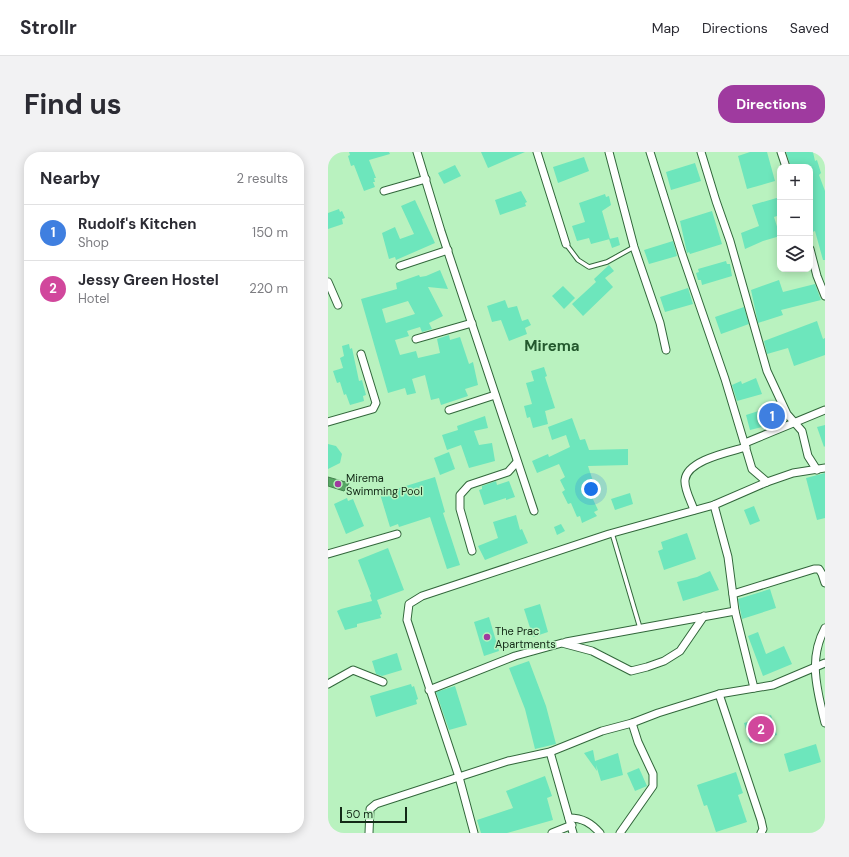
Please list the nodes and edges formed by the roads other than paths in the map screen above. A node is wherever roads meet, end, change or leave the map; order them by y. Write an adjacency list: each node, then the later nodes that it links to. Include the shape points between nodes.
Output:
1 (418, 152): 8 (street)
2 (537, 152): 10 (street)
3 (608, 152): 11 (street)
4 (650, 152): 27 (street)
5 (701, 152): 26 (street, via 730,241 767,371 787,414)
6 (781, 152): 7 (street)
7 (785, 164)
8 (426, 179): 9 (street); 12 (street)
9 (384, 191)
10 (566, 244): 11 (lane, via 578,260 588,267 607,262)
11 (634, 247): 20 (street, via 660,323)
12 (448, 250): 14 (street); 18 (street)
13 (813, 261): 16 (street)
14 (400, 266)
15 (328, 282): 17 (street)
16 (825, 296)
17 (338, 305)
18 (472, 323): 19 (street); 22 (street)
19 (416, 339)
20 (666, 350)
21 (361, 354): 25 (street, via 376,403 373,409)
22 (495, 395): 23 (street); 28 (street)
23 (449, 410)
24 (825, 410): 26 (street)
25 (328, 422)
26 (794, 422): 27 (street); 30 (street, via 802,431 808,456)
27 (746, 445): 31 (street, via 752,469); 33 (street, via 702,461 691,468 687,473 685,485)
28 (517, 462): 34 (street); 37 (street, via 508,472 469,485 460,495 460,509)
29 (825, 468): 30 (street)
30 (817, 470): 31 (street, via 793,473)
31 (767, 482): 32 (street)
32 (714, 505): 33 (street); 41 (street, via 728,557)
33 (694, 510): 35 (street)
34 (534, 511)
35 (612, 533): 44 (lane); 52 (street, via 422,596 409,604 407,620)
36 (397, 534): 38 (street)
37 (472, 551)
38 (328, 554)
39 (822, 568): 40 (street); 41 (street, via 814,568)
40 (825, 583)
41 (733, 594): 42 (street)
42 (735, 611): 43 (street); 51 (street)
43 (704, 616): 44 (street); 46 (street, via 680,651 664,661 631,671 592,651)
44 (640, 628): 46 (street)
45 (825, 628): 48 (street, via 815,652)
46 (562, 643): 52 (street, via 515,656)
47 (825, 663): 48 (street)
48 (814, 667): 51 (street, via 773,685); 55 (street)
49 (383, 682): 50 (street, via 353,670)
50 (328, 684)
51 (754, 688): 53 (street)
52 (429, 690): 57 (street)
53 (720, 694): 54 (street); 66 (street, via 761,820)
54 (632, 723): 56 (street, via 602,731); 65 (street, via 653,774 653,786)
55 (825, 723)
56 (550, 752): 57 (street, via 508,761); 58 (street)
57 (459, 778): 60 (street, via 376,804 370,809); 61 (street)
58 (569, 818): 59 (street); 64 (street, via 581,818)
59 (572, 825): 62 (street); 63 (street)
60 (369, 833)
61 (474, 833)
62 (552, 833)
63 (573, 833)
64 (600, 833)
65 (620, 833)
66 (762, 833)

